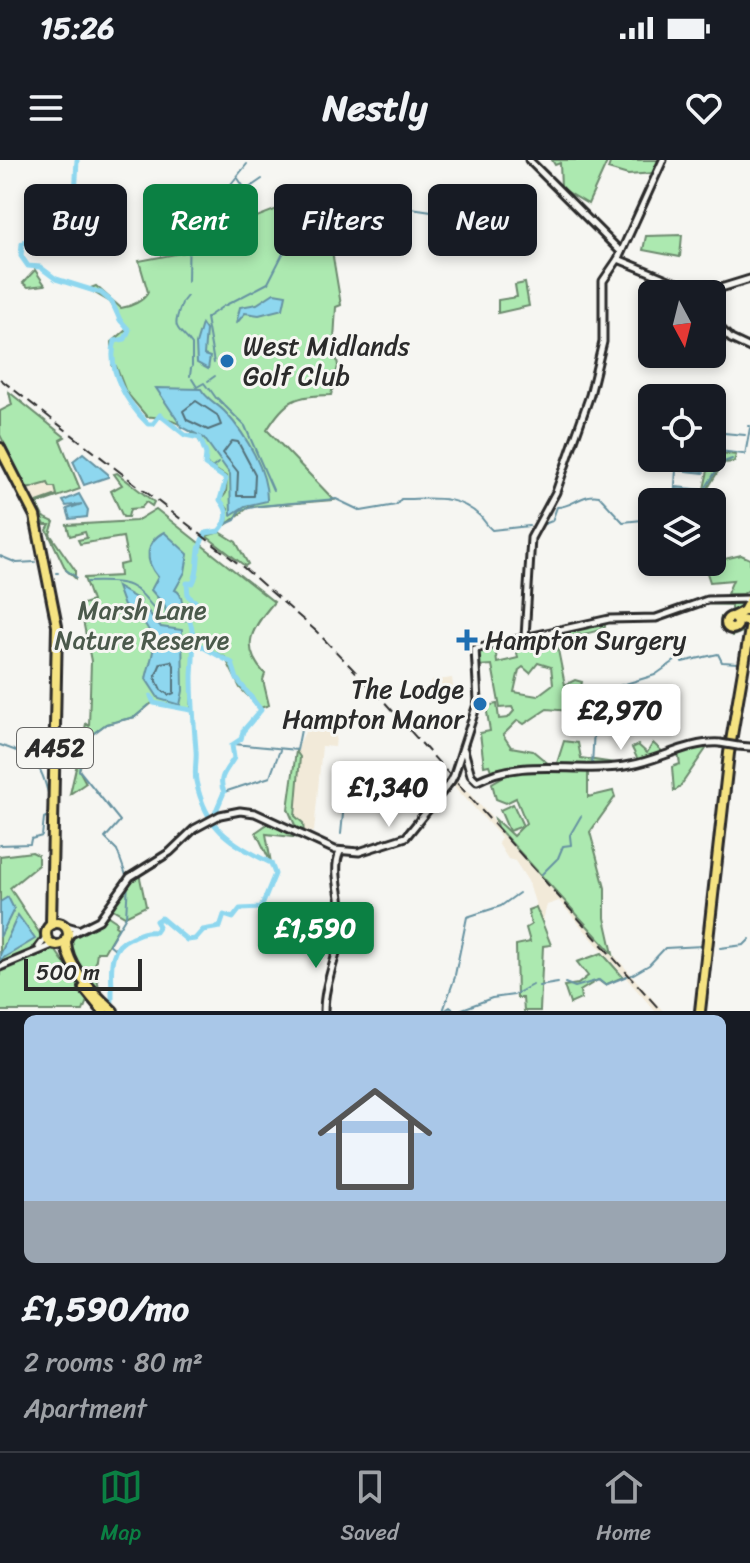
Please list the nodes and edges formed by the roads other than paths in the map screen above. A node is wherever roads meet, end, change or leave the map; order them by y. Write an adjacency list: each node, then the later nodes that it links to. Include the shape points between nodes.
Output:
1 (529, 160): 3 (street)
2 (663, 160): 3 (street)
3 (621, 252): 4 (street)
4 (618, 259): 6 (street); 13 (street, via 603,281 603,342 590,395 556,492 531,538)
5 (750, 279): 7 (street)
6 (669, 280)
7 (726, 286)
8 (726, 334): 9 (street)
9 (750, 348)
10 (0, 448): 20 (highway, A452, via 35,516 57,626)
11 (749, 599): 12 (highway); 13 (street, via 707,600 656,618 615,618)
12 (742, 623): 31 (highway)
13 (525, 637): 16 (street, via 473,652 479,697)
14 (750, 647): 31 (highway)
15 (750, 747): 17 (street, bridge, via 702,744 629,766 540,766 477,781)
16 (464, 750): 17 (street); 18 (street)
17 (467, 761): 18 (street)
18 (457, 767): 19 (street, via 435,803 402,839)
19 (340, 852): 23 (street, via 255,813 235,811 189,832 170,852 130,877 103,917); 30 (street, via 336,862 342,926)
20 (52, 899): 21 (highway, A452); 22 (highway, A452)
21 (62, 924): 22 (highway); 23 (street); 25 (highway)
22 (51, 925): 24 (highway)
23 (78, 929): 25 (street)
24 (47, 936): 26 (highway); 27 (street)
25 (67, 938): 26 (highway); 29 (highway, via 67,951 81,975)
26 (56, 944): 27 (street); 29 (highway)
27 (35, 951): 28 (street)
28 (0, 967)
29 (109, 1009)
30 (324, 1011)
31 (702, 1011)

